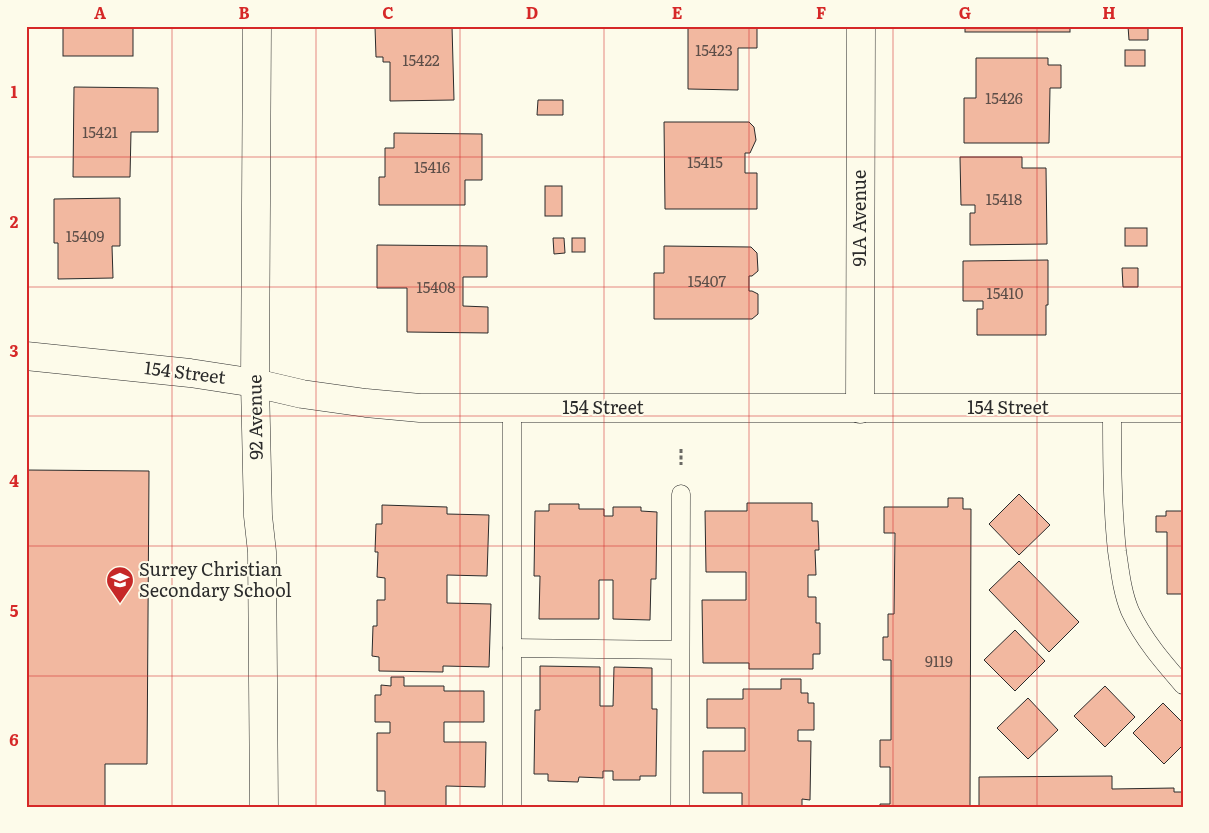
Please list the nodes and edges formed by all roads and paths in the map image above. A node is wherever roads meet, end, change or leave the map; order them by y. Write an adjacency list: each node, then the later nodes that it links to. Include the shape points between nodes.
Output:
1 (257, 26): 4 (street, 92 Avenue)
2 (861, 26): 8 (street, 91A Avenue)
3 (26, 356): 4 (street, 154 Street)
4 (255, 383): 6 (street, 154 Street, via 302,394 411,408); 13 (street, 92 Avenue, via 258,516 262,552)
5 (1112, 407): 7 (street, 154 Street); 8 (street, 154 Street); 12 (lane, via 1113,503 1123,587 1138,628)
6 (512, 408): 8 (street, 154 Street); 10 (lane)
7 (1183, 408)
8 (860, 409)
9 (681, 494): 11 (lane)
10 (512, 648): 11 (lane); 14 (lane)
11 (680, 650): 15 (lane)
12 (1183, 685)
13 (264, 807)
14 (512, 807)
15 (680, 807)

